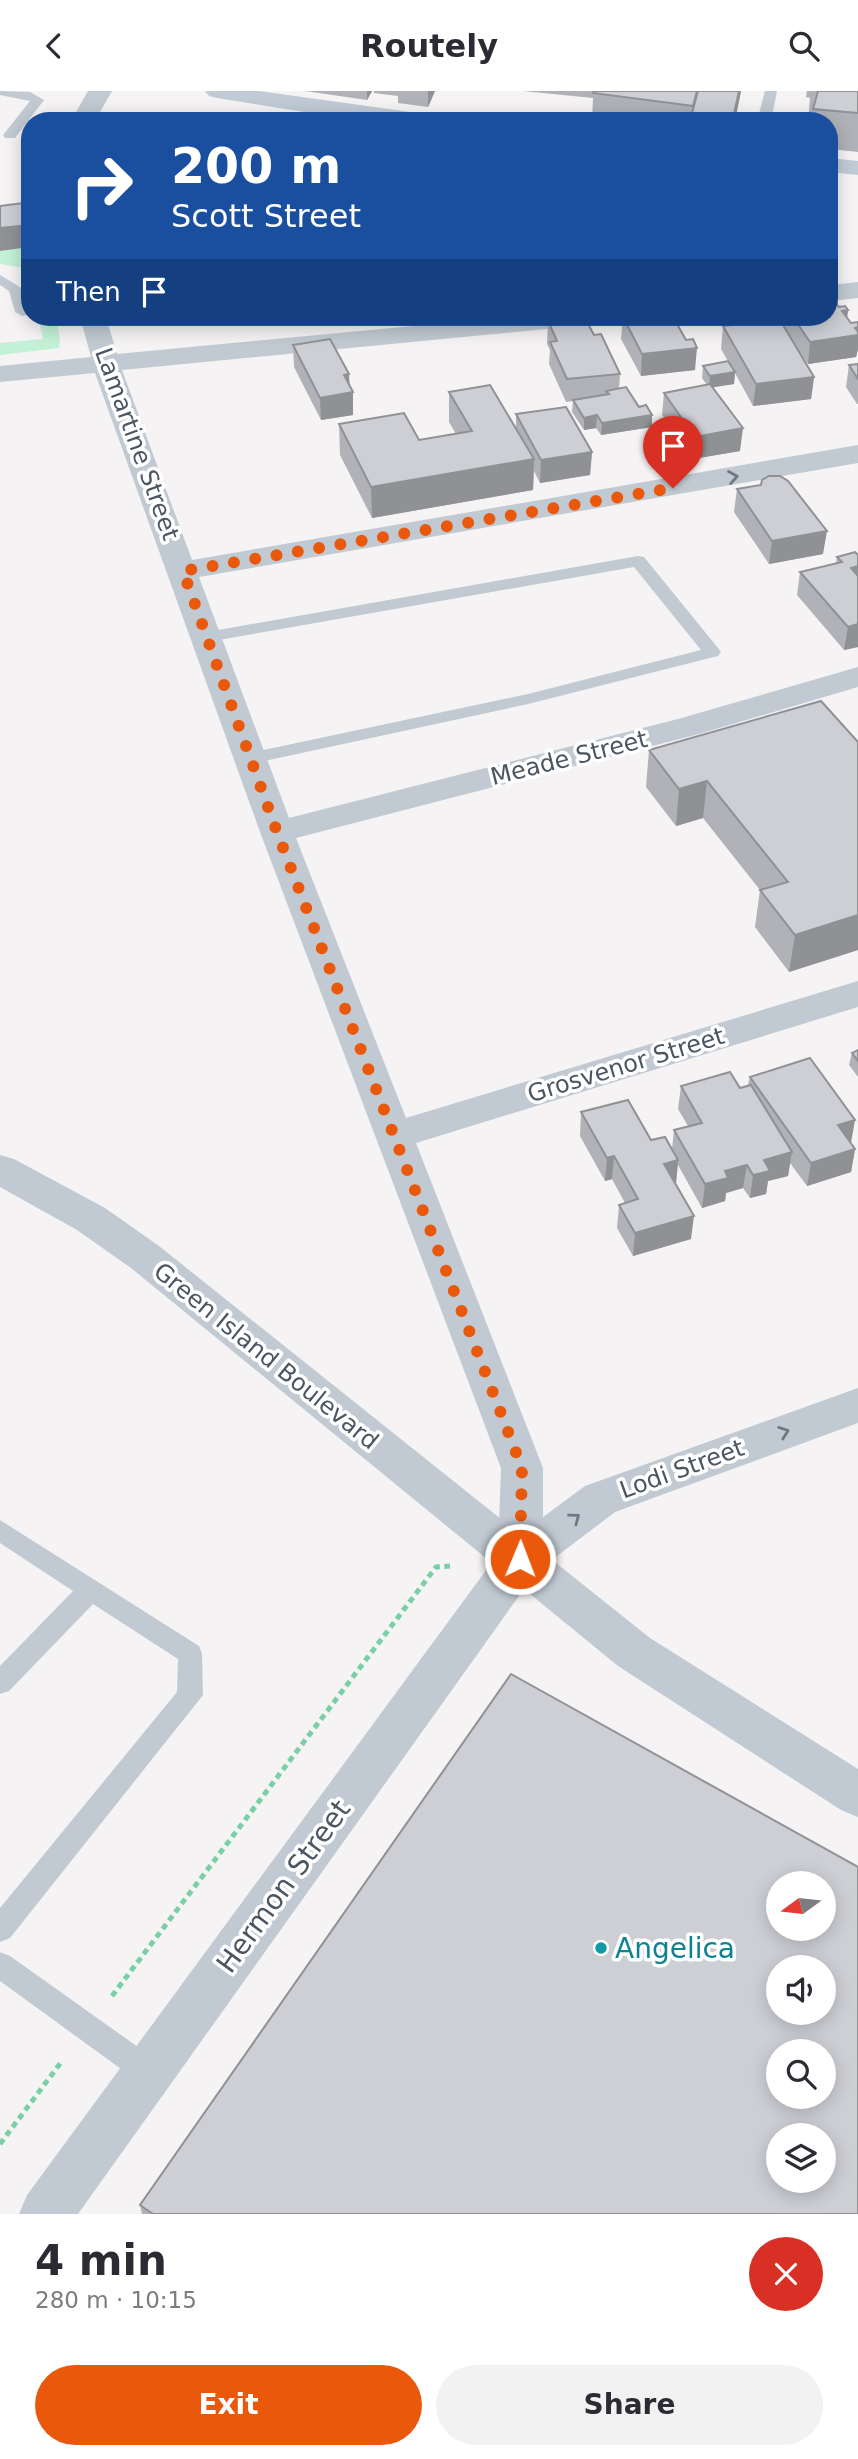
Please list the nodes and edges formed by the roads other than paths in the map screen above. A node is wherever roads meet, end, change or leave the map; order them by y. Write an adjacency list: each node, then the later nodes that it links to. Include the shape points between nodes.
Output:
1 (100, 91): 6 (street)
2 (217, 91): 7 (main road)
3 (771, 91): 8 (lane)
4 (4, 92): 5 (lane, via 38,100)
5 (27, 112)
6 (87, 112)
7 (347, 112)
8 (766, 112)
9 (21, 118): 10 (lane)
10 (5, 135)
11 (838, 166): 12 (main road)
12 (858, 168)
13 (0, 279): 16 (lane, via 16,289)
14 (858, 290): 15 (street)
15 (838, 292)
16 (21, 307)
17 (95, 326): 19 (street, Lamartine Street)
18 (487, 326): 19 (street)
19 (105, 362): 20 (street); 22 (street, Lamartine Street)
20 (0, 374)
21 (858, 454): 22 (street, one-way to 21)
22 (183, 571): 23 (street, Lamartine Street)
23 (207, 636): 25 (street, Lamartine Street); 25 (lane, via 638,561 712,652 528,699)
24 (858, 677): 26 (street, Meade Street, via 687,727)
25 (251, 758): 26 (street, Lamartine Street)
26 (277, 832): 28 (street, Lamartine Street)
27 (858, 994): 28 (street, Grosvenor Street)
28 (395, 1135): 32 (street, Lamartine Street, via 522,1468)
29 (0, 1168): 32 (street, Green Island Boulevard, via 91,1219 145,1257)
30 (858, 1405): 32 (street, Lodi Street, one-way to 30, via 600,1499)
31 (0, 1530): 33 (lane)
32 (520, 1559): 35 (street, Green Island Boulevard, via 634,1652); 38 (street, Hermon Street)
33 (91, 1589): 34 (lane); 36 (lane, via 190,1654 190,1695)
34 (0, 1683)
35 (850, 1784)
36 (0, 1929)
37 (0, 1965): 38 (lane)
38 (149, 2072): 39 (street, Hermon Street)
39 (46, 2214)

